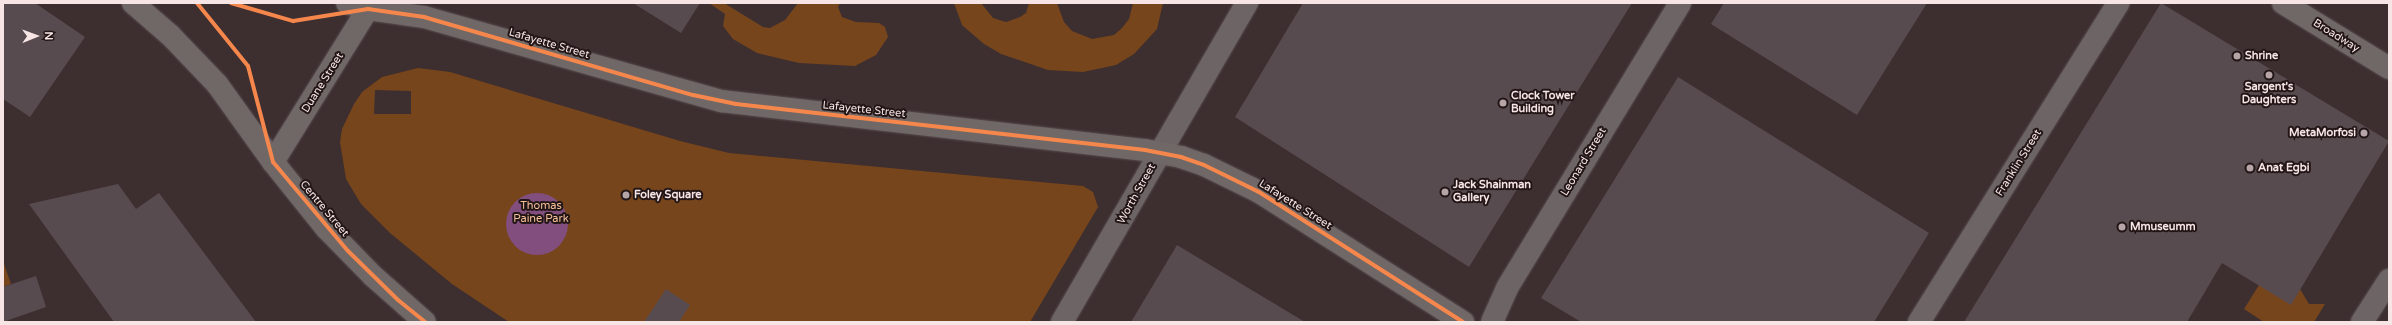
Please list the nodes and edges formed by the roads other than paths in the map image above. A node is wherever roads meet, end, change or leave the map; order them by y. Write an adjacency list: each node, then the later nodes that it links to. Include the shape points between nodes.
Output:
1 (133, 3): 10 (main road, Centre Street, via 170,35 216,84)
2 (348, 3): 7 (main road, Lafayette Street)
3 (1247, 3): 9 (street, Worth Street)
4 (1680, 3): 15 (street, Leonard Street, via 1507,288)
5 (2118, 3): 16 (street, Franklin Street)
6 (2283, 3): 8 (main road, Broadway)
7 (370, 6): 9 (main road, Lafayette Street, via 424,17 693,95 729,103); 10 (main road, Duane Street)
8 (2389, 68)
9 (1159, 153): 13 (street, Worth Street); 14 (main road, Lafayette Street, via 1204,165 1259,192)
10 (273, 162): 12 (main road, Centre Street, via 348,251 398,300)
11 (2389, 280): 17 (street)
12 (425, 322)
13 (1062, 322)
14 (1463, 322)
15 (1492, 322)
16 (1919, 322)
17 (2362, 322)

